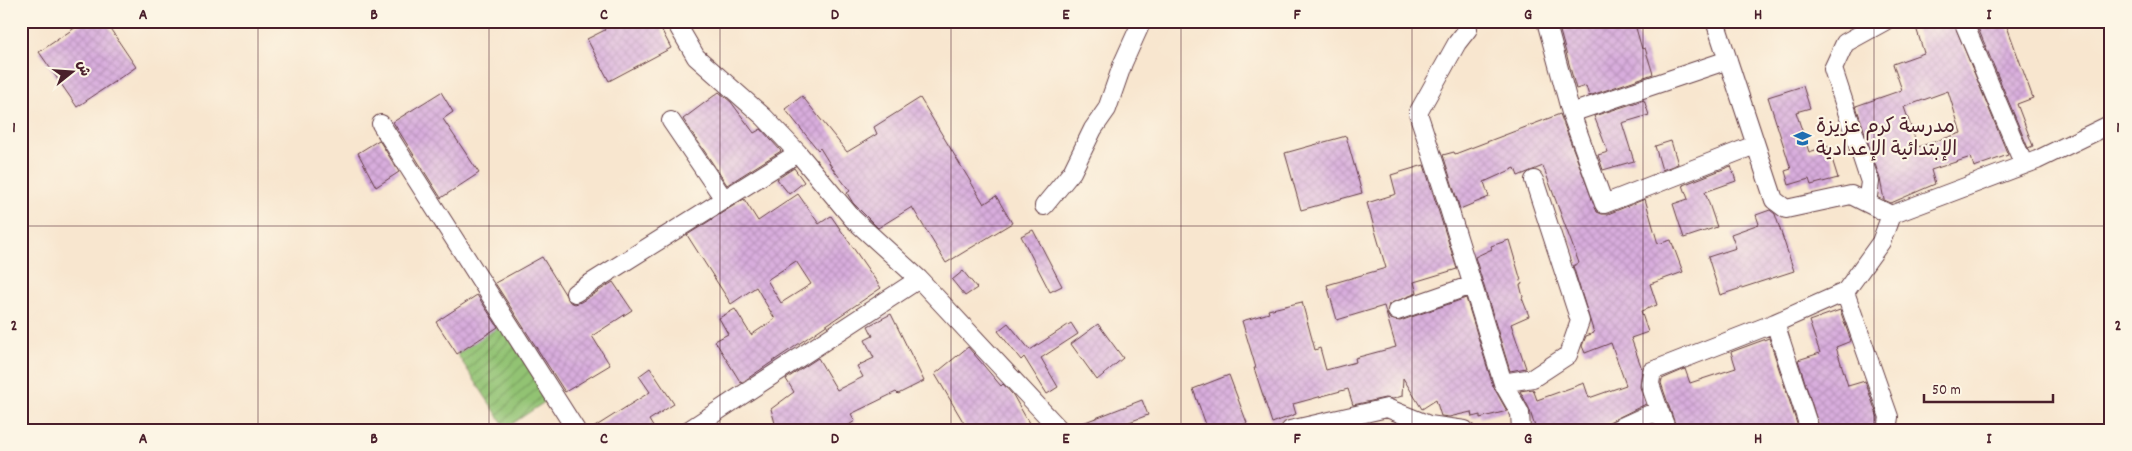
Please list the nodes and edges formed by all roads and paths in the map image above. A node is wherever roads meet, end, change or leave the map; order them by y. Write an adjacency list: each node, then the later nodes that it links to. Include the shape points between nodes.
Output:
1 (675, 21): 14 (street, via 696,57 764,117)
2 (1142, 21): 19 (street, via 1107,109 1093,129 1072,172)
3 (1467, 21): 22 (street, via 1468,29 1418,113)
4 (1715, 21): 8 (street)
5 (1885, 21): 18 (street, via 1845,43 1833,69 1870,182)
6 (1963, 21): 15 (street)
7 (1552, 22): 9 (street)
8 (1728, 60): 9 (street); 13 (street)
9 (1571, 113): 13 (street, via 1604,204)
10 (671, 121): 17 (street)
11 (381, 124): 29 (street)
12 (2111, 124): 15 (street)
13 (1755, 145): 18 (street, via 1774,200 1786,209 1852,195)
14 (798, 153): 17 (street); 21 (street, via 853,219)
15 (2024, 164): 20 (street)
16 (1534, 180): 27 (street, via 1580,321 1568,355 1533,378)
17 (724, 199): 24 (street)
18 (1867, 203): 20 (street)
19 (1044, 206)
20 (1891, 215): 23 (street, via 1881,242)
21 (919, 279): 30 (street); 31 (street)
22 (1472, 286): 25 (street); 27 (street)
23 (1845, 292): 26 (street); 38 (street, via 1889,417)
24 (575, 293)
25 (1397, 312)
26 (1775, 323): 28 (street, via 1652,371 1650,384); 37 (street)
27 (1503, 383): 34 (street, via 1520,413)
28 (1659, 410): 35 (street); 36 (street)
29 (576, 430)
30 (689, 430)
31 (1060, 430)
32 (1290, 430): 33 (street, via 1387,408 1429,425)
33 (1465, 430)
34 (1521, 430)
35 (1616, 430)
36 (1666, 430)
37 (1810, 430)
38 (1887, 430)

